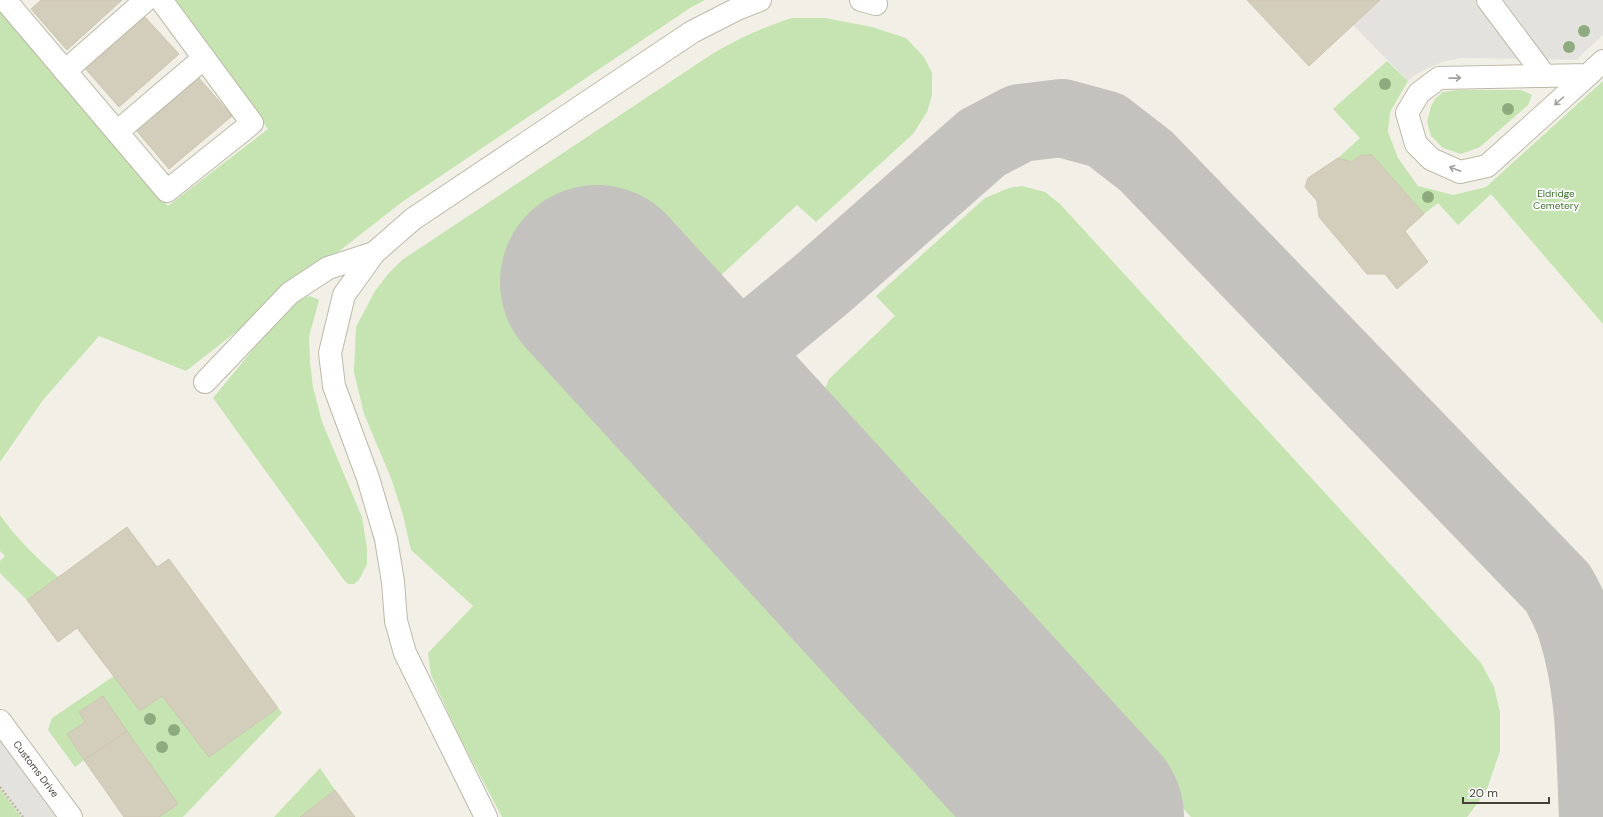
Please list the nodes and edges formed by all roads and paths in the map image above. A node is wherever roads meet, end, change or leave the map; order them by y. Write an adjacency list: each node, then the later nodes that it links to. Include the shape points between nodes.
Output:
1 (146, 0): 8 (lane)
2 (161, 0): 6 (lane)
3 (760, 0): 11 (lane, via 692,32 413,219)
4 (1488, 0): 9 (lane)
5 (17, 4): 8 (lane)
6 (204, 58): 10 (lane); 10 (lane, via 252,123 167,191)
7 (1596, 68): 9 (lane); 9 (lane, one-way to 9, via 1487,166 1460,172 1431,159 1416,144 1407,113 1419,93 1439,78)
8 (65, 71): 10 (lane)
9 (1545, 76)
10 (117, 132)
11 (374, 253): 12 (lane, via 328,268 290,293); 17 (lane, via 344,295 330,353 334,386 368,478 386,539 396,621 405,653)
12 (206, 382)
13 (0, 721): 16 (lane, Customs Drive)
14 (0, 786): 15 (path)
15 (23, 817)
16 (72, 817)
17 (486, 817)

